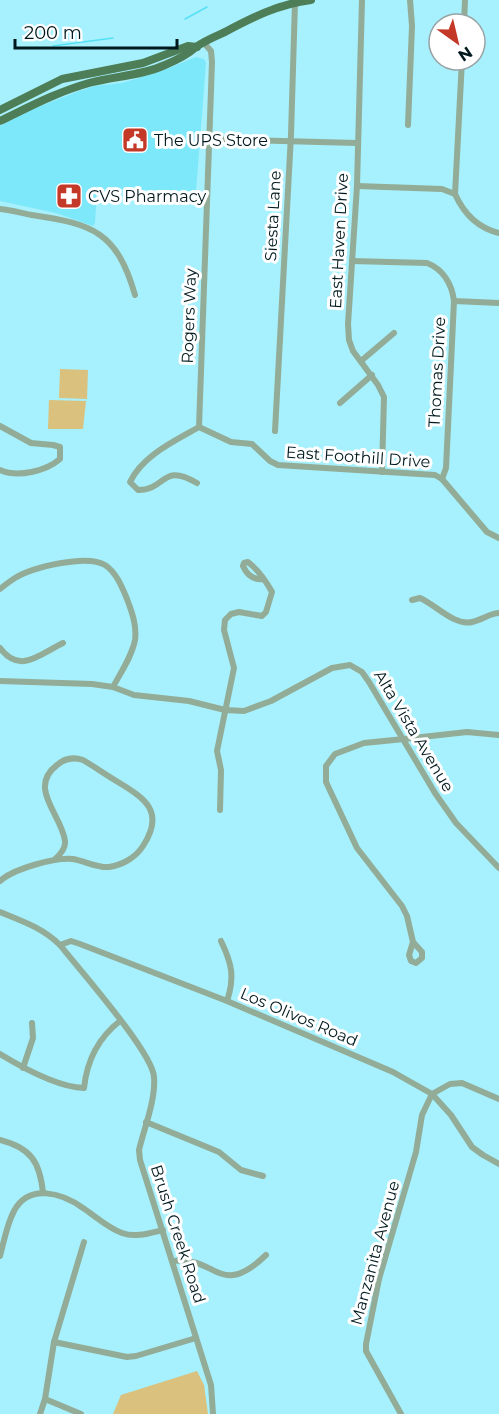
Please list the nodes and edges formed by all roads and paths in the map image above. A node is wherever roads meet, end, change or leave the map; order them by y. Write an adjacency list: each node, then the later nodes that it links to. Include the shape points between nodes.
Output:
1 (311, 0): 4 (main road)
2 (362, 0): 12 (street, East Haven Drive)
3 (410, 0): 9 (street)
4 (295, 2): 5 (main road, via 251,18); 11 (street, Siesta Lane)
5 (200, 45): 7 (main road, via 143,63 62,79); 8 (main road, via 192,53 154,70 61,92); 10 (street, Rogers Way, via 211,51)
6 (461, 72): 14 (street)
7 (0, 110)
8 (0, 121)
9 (408, 125)
10 (209, 139): 11 (street); 26 (street, Rogers Way)
11 (290, 141): 12 (street); 27 (street, Siesta Lane)
12 (357, 143): 13 (street, East Haven Drive)
13 (357, 186): 14 (street, via 442,189); 17 (street, East Haven Drive)
14 (455, 194): 16 (street, via 474,221)
15 (0, 209): 18 (street, via 79,224 99,233 120,255)
16 (499, 233)
17 (352, 261): 19 (street, via 427,263 445,277); 22 (street, East Haven Drive, via 349,340)
18 (135, 295)
19 (454, 301): 20 (street); 30 (street, Thomas Drive, via 446,468)
20 (499, 303)
21 (394, 333): 22 (street)
22 (361, 361): 23 (street, East Haven Drive)
23 (372, 375): 24 (street); 29 (street, East Haven Drive, via 384,397)
24 (340, 403)
25 (0, 426): 28 (street, via 31,443 60,447 61,452 53,465 41,469 20,473)
26 (199, 427): 29 (street, East Foothill Drive, via 231,442 252,444 278,465); 31 (street, via 165,445 130,482 138,490 145,490 175,474)
27 (275, 430)
28 (0, 470)
29 (382, 472): 30 (street, East Foothill Drive)
30 (442, 479): 32 (street, East Foothill Drive, via 483,527)
31 (197, 483)
32 (499, 538)
33 (263, 579): 41 (street, via 272,592 266,612 262,616 238,612 225,620 234,668)
34 (0, 589): 40 (street, via 29,572 77,560 106,565 123,589 136,630 131,652)
35 (412, 600): 36 (street, via 420,598 469,623)
36 (499, 613)
37 (63, 643): 38 (street, via 22,662 7,657)
38 (0, 648)
39 (0, 681): 40 (street, Alta Vista Avenue)
40 (113, 687): 41 (street, Alta Vista Avenue, via 134,695 189,701)
41 (225, 710): 43 (street, Alta Vista Avenue, via 253,709 332,668 350,665 362,672); 44 (street, via 217,751 221,770)
42 (499, 735): 43 (street, via 467,732)
43 (404, 739): 48 (street, Alta Vista Avenue, via 456,823); 52 (street, via 343,750 330,759 325,773 329,790 362,856 402,906)
44 (220, 810)
45 (66, 844): 46 (street); 46 (street, via 44,791 51,771 66,759 83,760 142,796 150,808 151,832 132,858 110,867); 47 (street)
46 (73, 859): 47 (street)
47 (54, 860): 49 (street, via 17,870)
48 (499, 868)
49 (0, 881)
50 (0, 912): 53 (street, Brush Creek Road, via 46,933)
51 (221, 941): 54 (street, via 232,970)
52 (413, 942)
53 (60, 945): 54 (street, Los Olivos Road, via 71,941 80,944); 55 (street, Brush Creek Road)
54 (227, 1001): 59 (street, Los Olivos Road, via 347,1051)
55 (120, 1021): 58 (street, via 98,1044 84,1088); 61 (street, Brush Creek Road, via 148,1058 153,1072)
56 (32, 1023): 58 (street, via 33,1038)
57 (0, 1054): 58 (street)
58 (23, 1068)
59 (432, 1094): 60 (street, via 450,1084 462,1083); 63 (street, Los Olivos Road, via 472,1146); 77 (street, Manzanita Avenue, via 422,1115 416,1152 366,1338 366,1351)
60 (499, 1099)
61 (146, 1122): 64 (street, via 219,1152 241,1170); 66 (street, Brush Creek Road, via 140,1160)
62 (0, 1140): 65 (street, via 23,1148 32,1157)
63 (499, 1164)
64 (263, 1176)
65 (43, 1193): 66 (street, via 71,1200 121,1233 134,1236); 69 (street, via 35,1193 16,1208)
66 (163, 1230): 70 (street, Brush Creek Road)
67 (84, 1242): 72 (street)
68 (266, 1255): 70 (street, via 246,1272 234,1276 183,1260)
69 (0, 1256)
70 (173, 1261): 71 (street, Brush Creek Road)
71 (196, 1338): 72 (street, via 127,1357); 76 (street, Brush Creek Road, via 211,1385)
72 (54, 1342): 73 (street)
73 (45, 1399): 74 (street); 75 (street)
74 (40, 1414)
75 (81, 1414)
76 (213, 1414)
77 (401, 1414)

